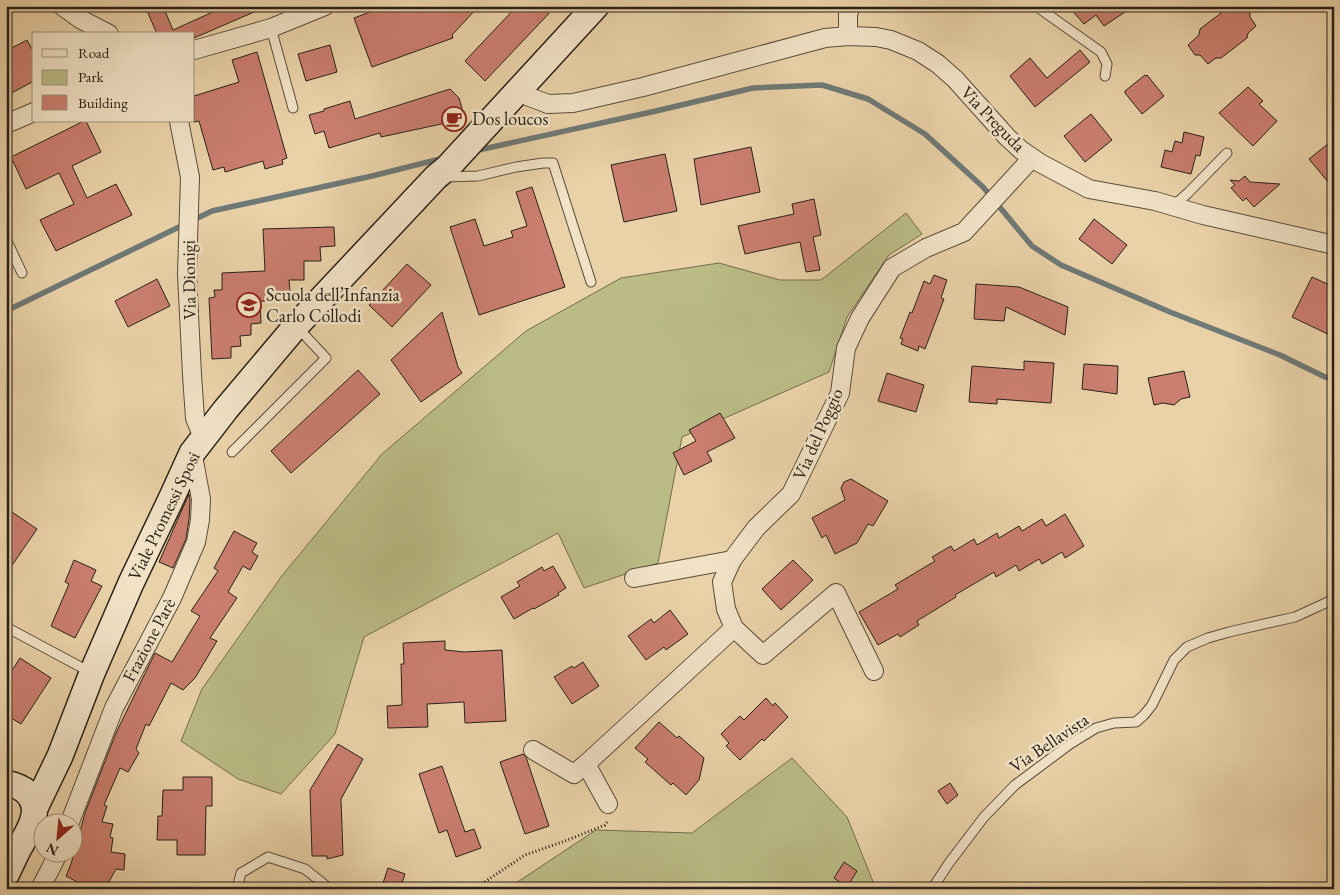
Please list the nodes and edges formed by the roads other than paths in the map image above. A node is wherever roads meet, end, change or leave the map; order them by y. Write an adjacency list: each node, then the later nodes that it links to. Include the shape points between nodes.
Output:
1 (62, 6): 7 (street)
2 (325, 6): 6 (street)
3 (596, 6): 11 (main road, Viale Promessi Sposi)
4 (851, 6): 8 (street)
5 (1036, 6): 10 (lane, via 1101,52 1107,64)
6 (271, 28): 9 (street); 12 (lane)
7 (105, 32)
8 (848, 36): 11 (street, Via Preguda, via 825,38 643,87 573,102 548,104); 17 (street, Via Preguda, via 891,40 931,59 955,79 1010,141)
9 (195, 50)
10 (1105, 76)
11 (518, 90): 18 (main road, Viale Promessi Sposi)
12 (293, 108)
13 (32, 113): 15 (street)
14 (179, 122): 25 (street, Via Dionigi, via 190,177 187,274)
15 (6, 124)
16 (1227, 154): 19 (lane)
17 (1032, 158): 19 (street, Via Preguda, via 1090,189); 27 (street, Via del Poggio, via 964,232 926,248 892,268 860,318 846,348 840,394 791,494 756,528)
18 (442, 172): 23 (lane, via 478,176 553,163); 24 (main road, Viale Promessi Sposi)
19 (1172, 206): 21 (street, Via Preguda)
20 (6, 239): 22 (lane)
21 (1334, 245)
22 (22, 273)
23 (591, 282)
24 (296, 326): 25 (main road, Viale Promessi Sposi); 26 (lane, via 326,358)
25 (197, 446): 33 (main road, Viale Promessi Sposi); 40 (street, Frazione Parè, via 194,461 201,499 196,542 172,598 114,708)
26 (232, 452)
27 (732, 560): 28 (street); 31 (street, Via del Poggio, via 722,582 726,609)
28 (634, 578)
29 (1334, 601): 46 (lane, Via Bellavista, via 1295,617 1229,632 1187,647 1174,660 1144,715 1136,722 1096,728 1015,785 984,817)
30 (6, 627): 33 (lane)
31 (734, 628): 32 (street, Via del Poggio, via 763,655 836,593); 36 (street)
32 (874, 670)
33 (92, 673): 35 (main road, Viale Promessi Sposi)
34 (533, 750): 36 (street, via 574,774)
35 (60, 756): 37 (main road, via 30,780); 39 (main road, Viale Promessi Sposi)
36 (586, 764): 38 (street)
37 (8, 783): 39 (main road, via 31,796)
38 (608, 804)
39 (35, 808): 42 (main road, Viale Promessi Sposi, via 32,825)
40 (74, 812)
41 (54, 862): 43 (street)
42 (6, 875)
43 (40, 889)
44 (237, 889): 45 (lane, via 241,873 268,857 305,869)
45 (330, 889)
46 (932, 889)

